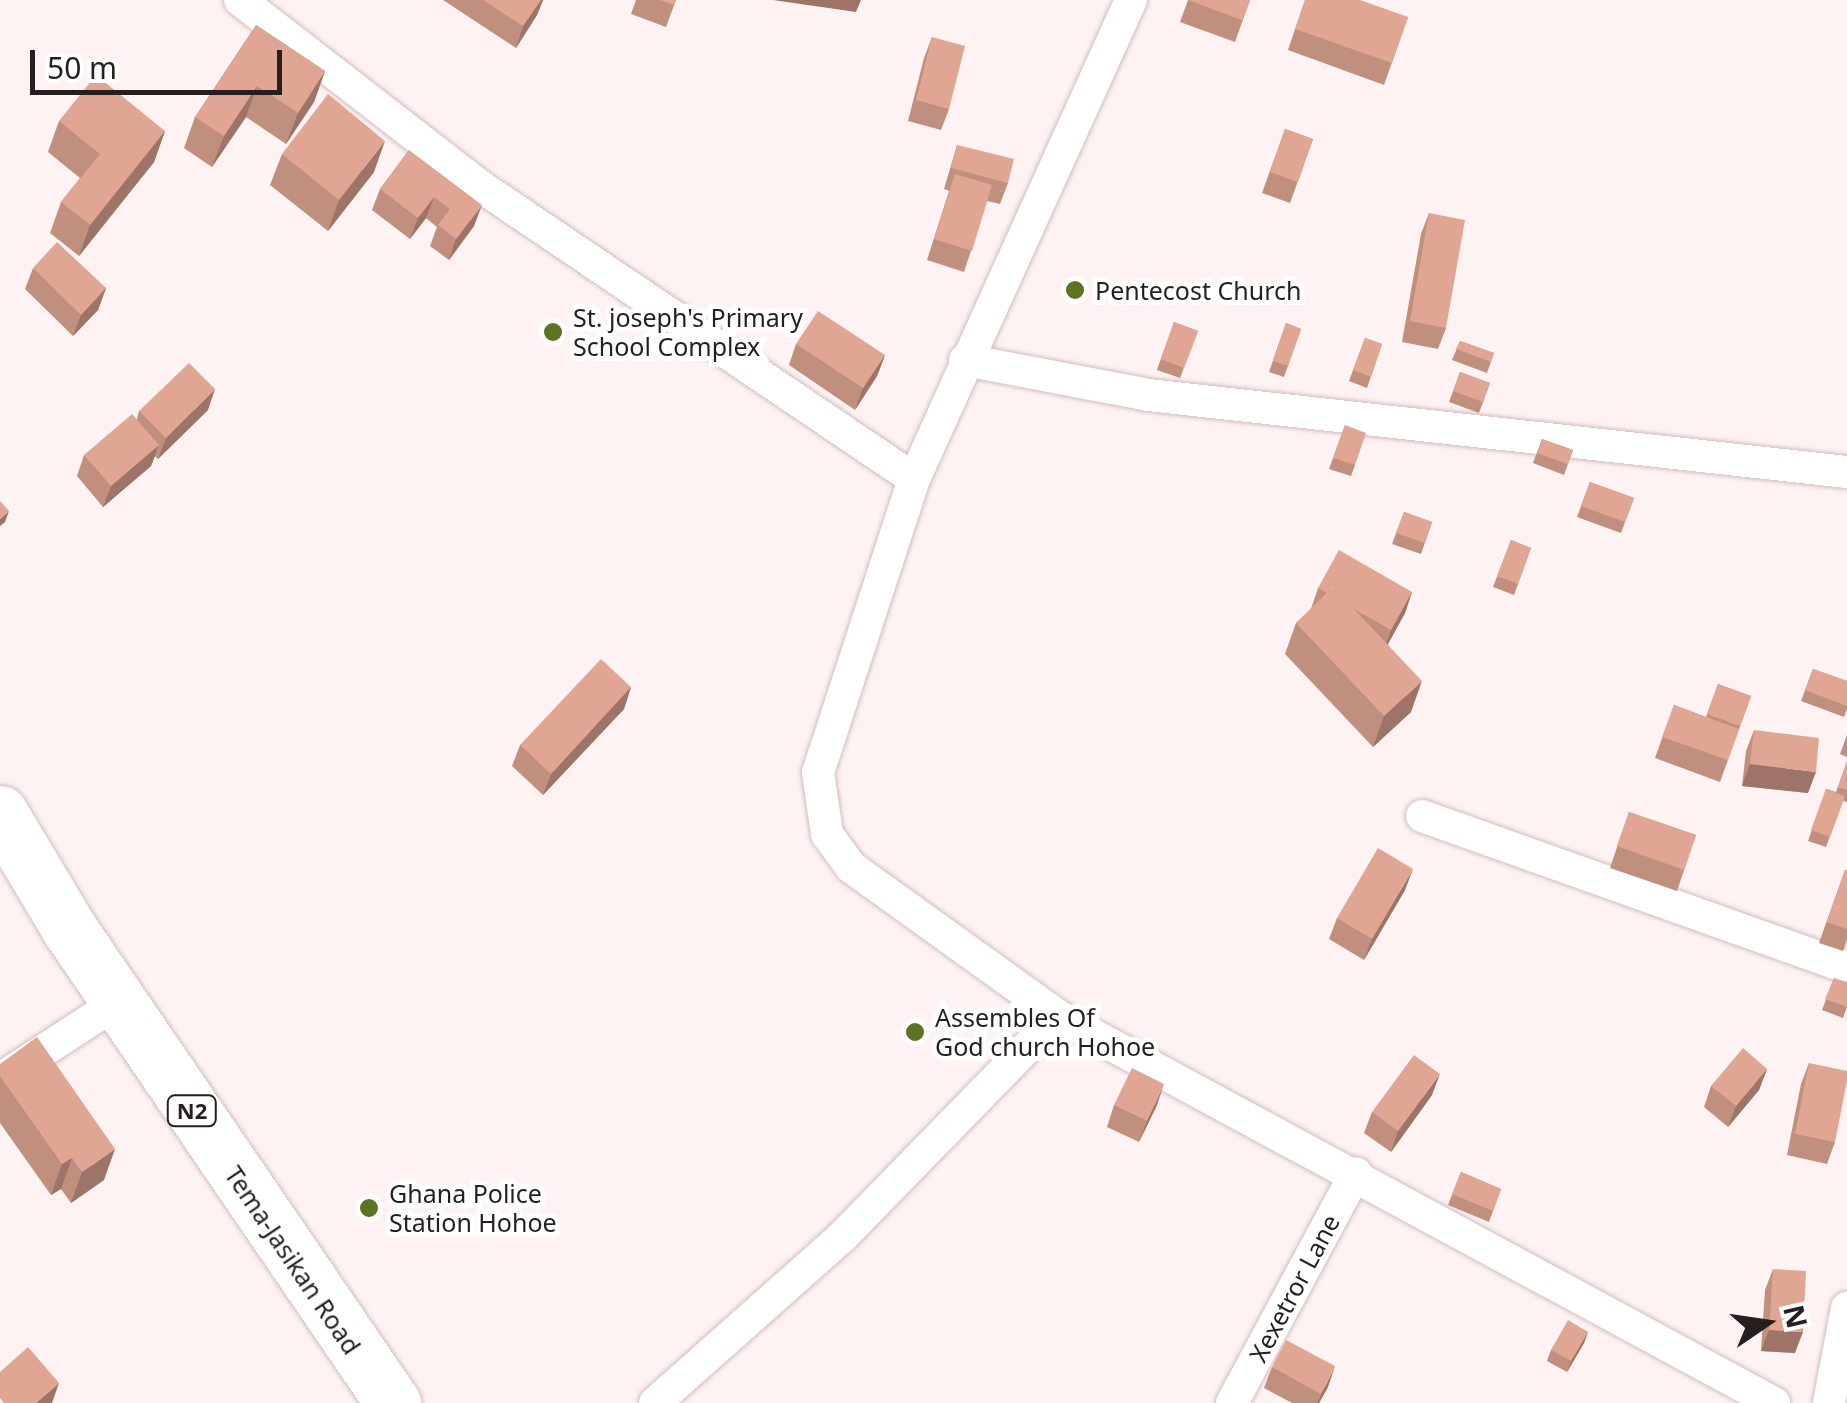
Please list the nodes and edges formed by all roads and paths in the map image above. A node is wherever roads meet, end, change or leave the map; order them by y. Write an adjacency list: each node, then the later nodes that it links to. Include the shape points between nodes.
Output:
1 (240, 0): 5 (street, via 478,184)
2 (1130, 0): 3 (street)
3 (965, 360): 4 (street, via 1148,395); 5 (street)
4 (1847, 472)
5 (914, 479): 10 (street, via 818,772 818,804 827,834 851,867)
6 (0, 813): 9 (highway, Tema-Jasikan Road / N2)
7 (1422, 816): 8 (street)
8 (1847, 967)
9 (118, 1002): 11 (street); 14 (highway, Tema-Jasikan Road / N2)
10 (1058, 1016): 12 (street); 15 (street, via 842,1237)
11 (0, 1080)
12 (1356, 1174): 16 (street, Xexetror Lane); 17 (street)
13 (1847, 1308): 18 (street)
14 (393, 1403)
15 (654, 1403)
16 (1232, 1403)
17 (1774, 1403)
18 (1829, 1403)

